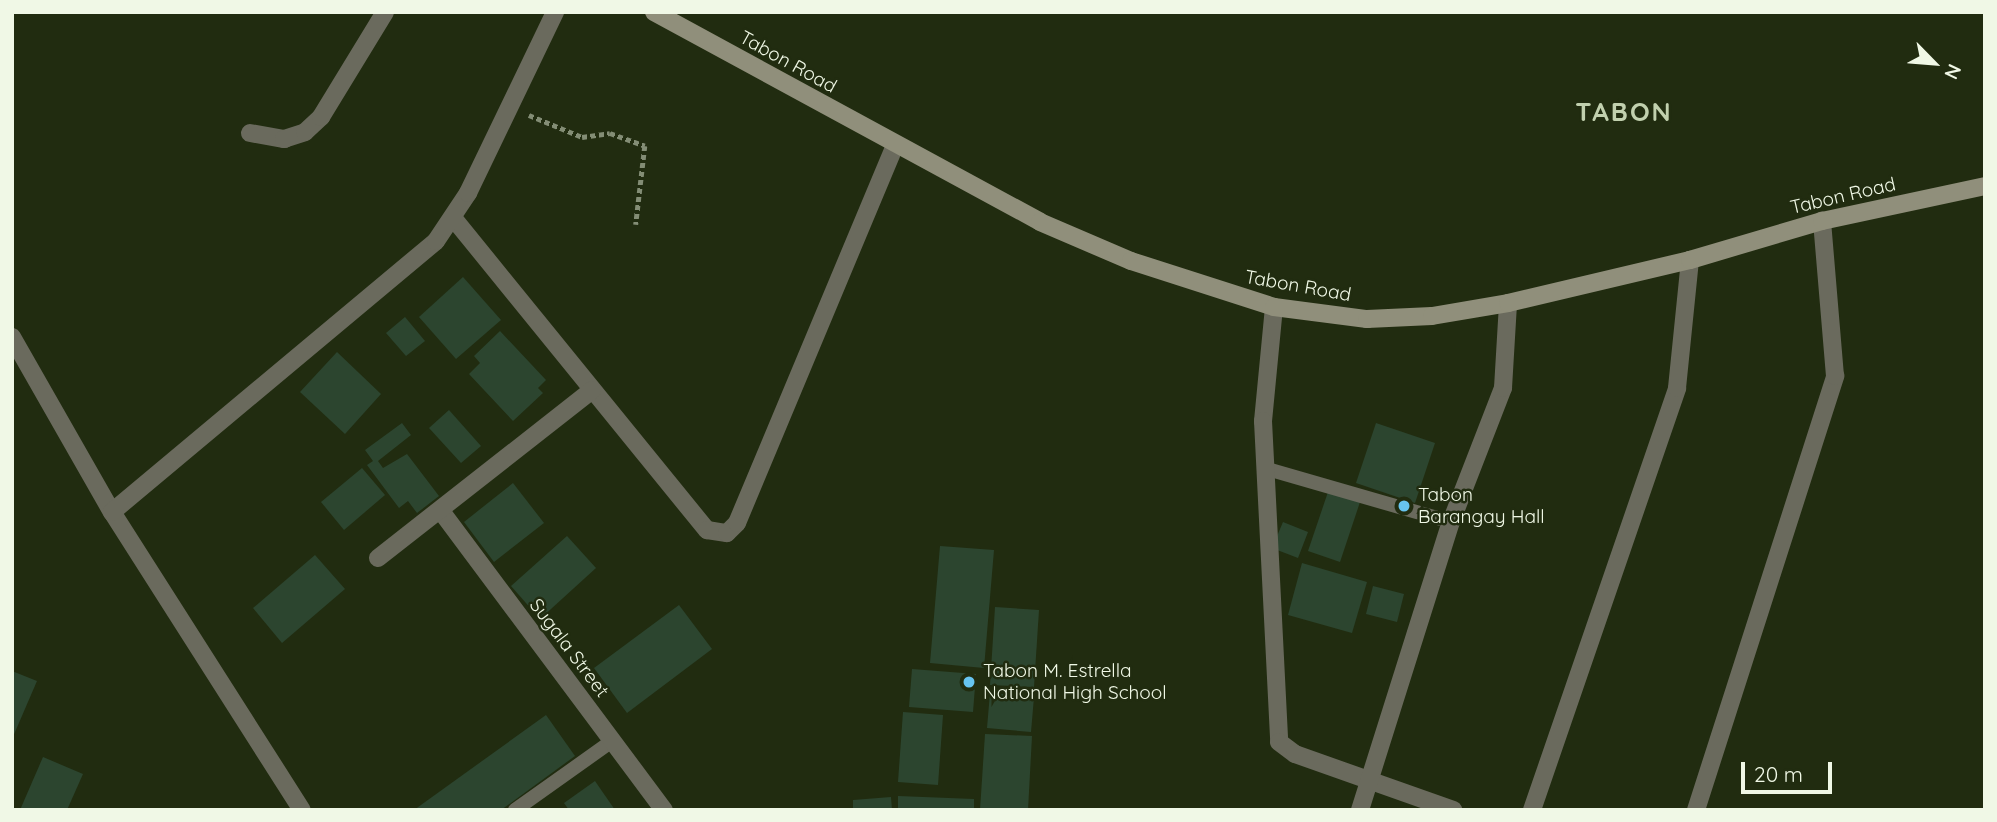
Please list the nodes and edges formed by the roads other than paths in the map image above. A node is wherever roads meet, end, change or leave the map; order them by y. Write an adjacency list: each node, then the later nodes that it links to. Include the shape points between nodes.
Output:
1 (385, 12): 4 (street, via 321,117 305,132 284,139)
2 (555, 12): 7 (street)
3 (654, 12): 5 (street, Tabon Road)
4 (250, 133)
5 (895, 146): 11 (street, Tabon Road, via 1040,222 1131,261); 13 (street, via 737,523 727,533 707,530)
6 (1985, 186): 8 (street, Tabon Road)
7 (454, 219): 13 (street); 16 (street, via 409,266)
8 (1822, 221): 9 (street, Tabon Road); 27 (street, via 1836,355 1833,386)
9 (1690, 260): 10 (street, Tabon Road); 26 (street, via 1677,388)
10 (1508, 303): 11 (street, Tabon Road, via 1432,316 1367,319); 17 (street, via 1503,388)
11 (1274, 307): 14 (street, via 1263,421)
12 (12, 337): 16 (street)
13 (592, 390): 15 (street)
14 (1264, 468): 17 (lane); 20 (street, via 1279,743 1295,754)
15 (441, 511): 18 (street); 19 (street, Sugala Street)
16 (113, 512): 21 (street)
17 (1451, 522): 20 (street)
18 (378, 558)
19 (612, 741): 22 (lane); 23 (street, Sugala Street)
20 (1370, 778): 24 (street); 25 (street)
21 (302, 810)
22 (515, 810)
23 (664, 810)
24 (1360, 810)
25 (1452, 810)
26 (1532, 810)
27 (1696, 810)

